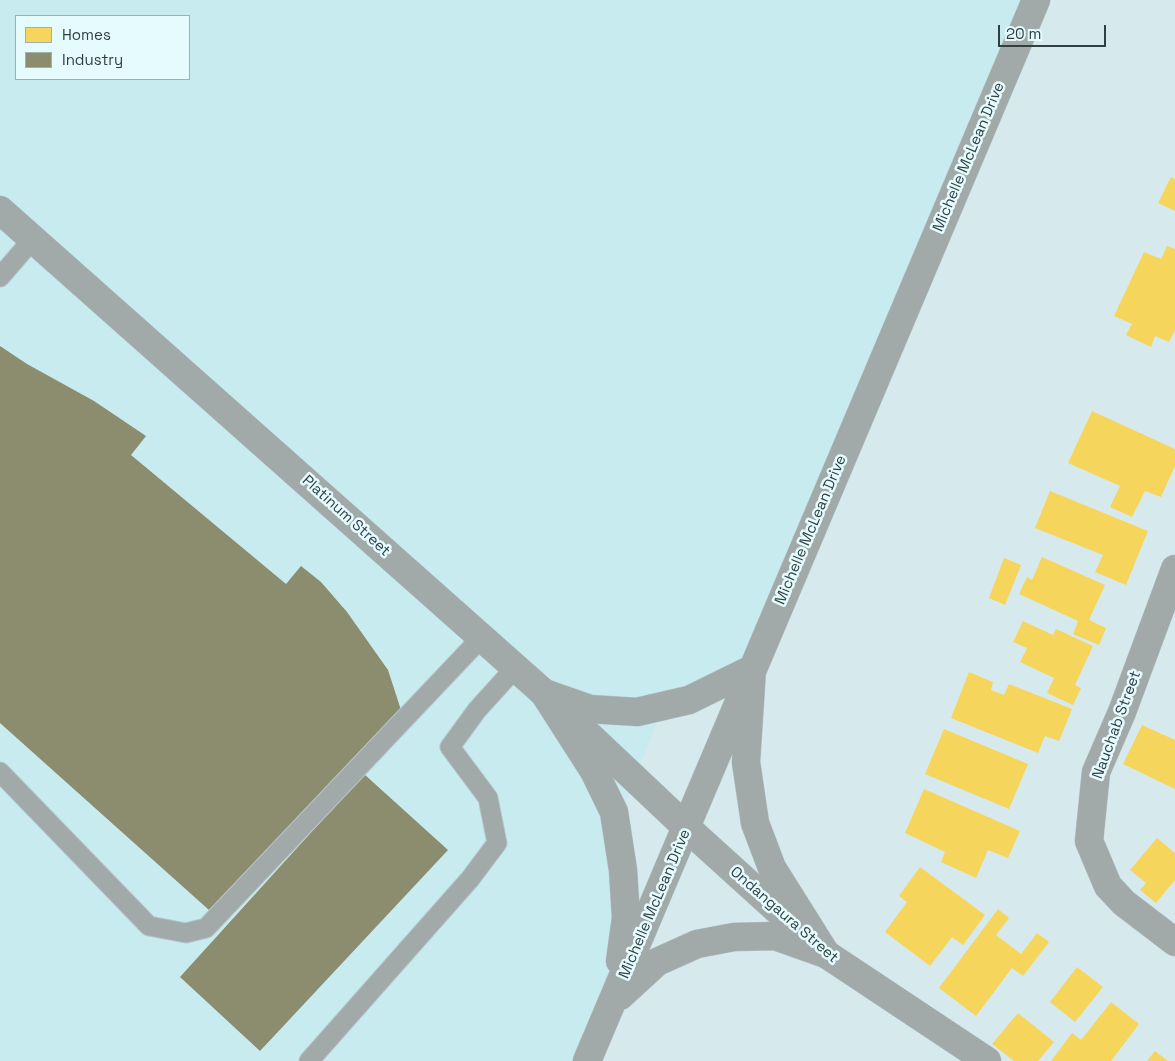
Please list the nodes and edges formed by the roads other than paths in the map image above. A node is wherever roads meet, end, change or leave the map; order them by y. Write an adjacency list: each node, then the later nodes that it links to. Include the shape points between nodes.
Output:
1 (1036, 0): 8 (street, Michelle McLean Drive)
2 (0, 210): 3 (street, Platinum Street)
3 (33, 239): 4 (lane); 6 (street, Platinum Street)
4 (0, 277)
5 (1175, 569): 12 (street, Nauchab Street, via 1096,772 1089,840 1108,886 1124,903)
6 (482, 637): 7 (street, Platinum Street); 10 (lane, via 206,928 186,933 149,926)
7 (516, 667): 9 (street, Platinum Street); 15 (lane, via 477,710 450,747 488,798 497,844 470,879)
8 (752, 669): 9 (street, via 689,700 637,712 590,709); 11 (street, Michelle McLean Drive); 13 (street, via 746,762 755,823 772,868)
9 (544, 693): 11 (street, Platinum Street); 14 (street, via 594,771 614,812 626,918)
10 (0, 772)
11 (686, 828): 13 (street, Ondangaura Street); 14 (street, Michelle McLean Drive)
12 (1175, 942)
13 (826, 954): 14 (street, via 776,936 734,937 697,944 657,962); 17 (street, Ondangaura Street)
14 (614, 1001): 16 (street, Michelle McLean Drive)
15 (309, 1061)
16 (588, 1061)
17 (987, 1061)

